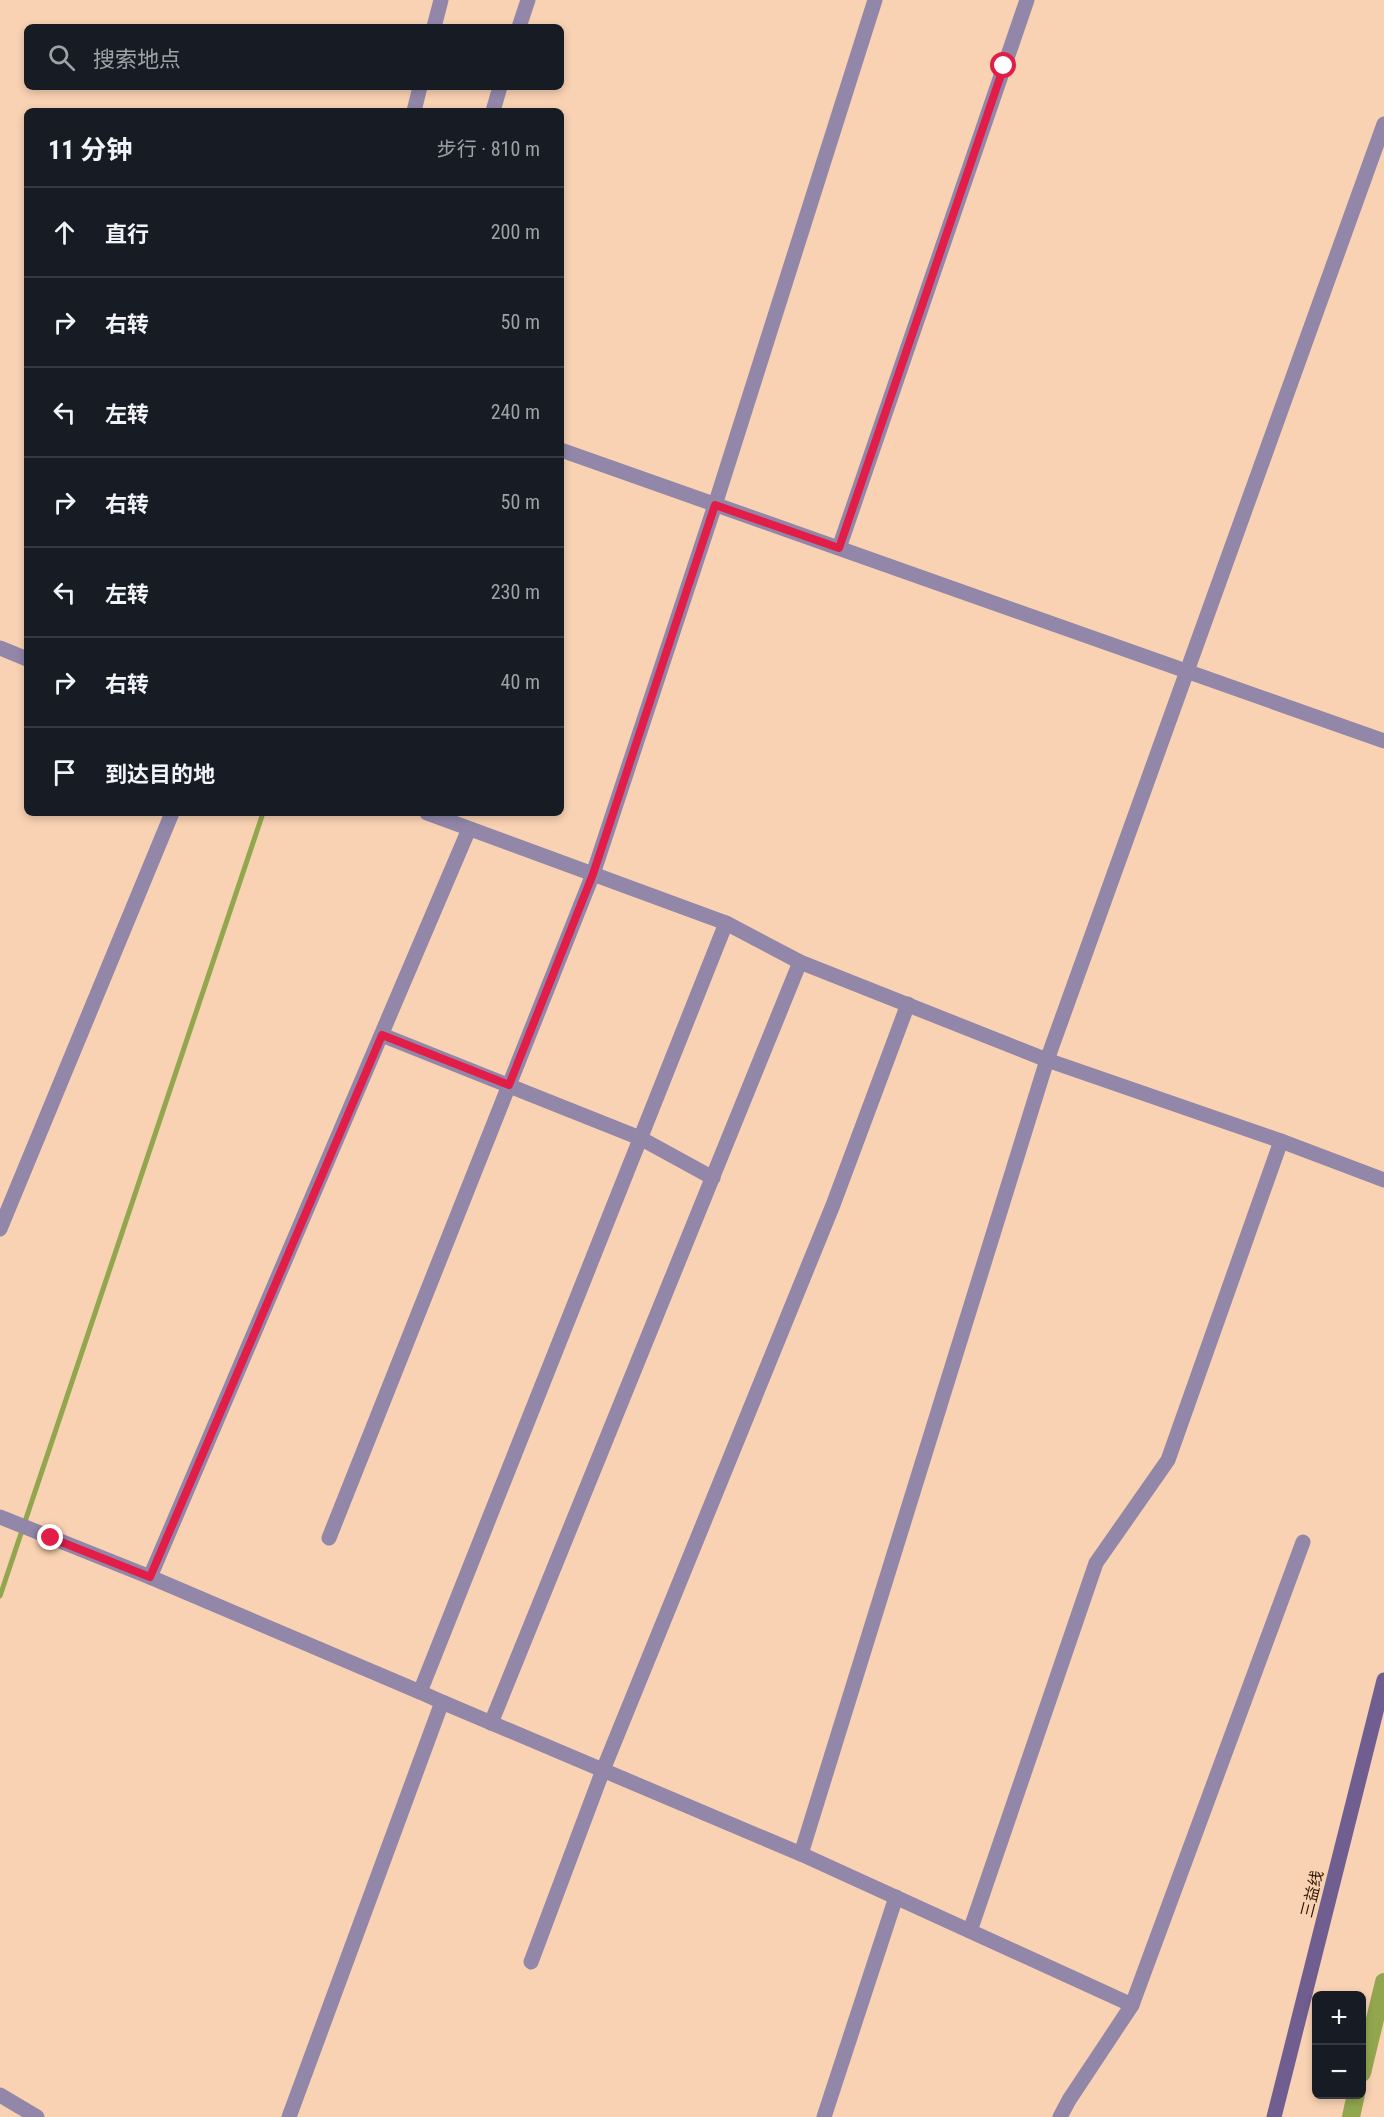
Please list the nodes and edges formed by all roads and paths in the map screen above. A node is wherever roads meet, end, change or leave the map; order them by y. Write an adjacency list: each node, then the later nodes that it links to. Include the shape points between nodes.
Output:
1 (441, 0): 5 (street)
2 (528, 0): 6 (street)
3 (875, 0): 13 (street)
4 (1027, 0): 14 (street)
5 (435, 24)
6 (520, 24)
7 (419, 90): 9 (street)
8 (499, 90): 10 (street)
9 (415, 108)
10 (494, 108)
11 (1384, 124): 17 (street)
12 (564, 451): 13 (street)
13 (715, 505): 14 (street); 22 (street)
14 (839, 548): 17 (street)
15 (0, 648): 16 (street)
16 (24, 658)
17 (1187, 671): 18 (street); 27 (street)
18 (1384, 741)
19 (171, 816): 33 (street)
20 (435, 816): 21 (street)
21 (469, 829): 22 (street); 26 (street)
22 (593, 874): 23 (street); 28 (street)
23 (726, 923): 24 (street); 29 (street)
24 (800, 962): 25 (street); 31 (street)
25 (908, 1004): 27 (street); 42 (street, via 832,1205)
26 (382, 1035): 28 (street); 37 (street)
27 (1047, 1060): 30 (street); 43 (street)
28 (509, 1085): 29 (street); 35 (street)
29 (640, 1138): 31 (street); 39 (street)
30 (1281, 1141): 32 (street); 45 (street, via 1168,1460 1096,1563)
31 (712, 1178): 41 (street)
32 (1384, 1180)
33 (0, 1229)
34 (0, 1517): 37 (street)
35 (329, 1538)
36 (1303, 1542): 47 (street)
37 (150, 1577): 39 (street)
38 (1384, 1680): 53 (main road, 三益线)
39 (420, 1692): 40 (street)
40 (442, 1702): 41 (street); 50 (street)
41 (491, 1723): 42 (street)
42 (603, 1770): 43 (street); 46 (street)
43 (801, 1854): 44 (street)
44 (896, 1897): 45 (street); 51 (street)
45 (970, 1931): 47 (street)
46 (531, 1962)
47 (1132, 2005): 52 (street)
48 (0, 2095): 49 (street)
49 (37, 2117)
50 (289, 2117)
51 (824, 2117)
52 (1060, 2117)
53 (1274, 2117)

